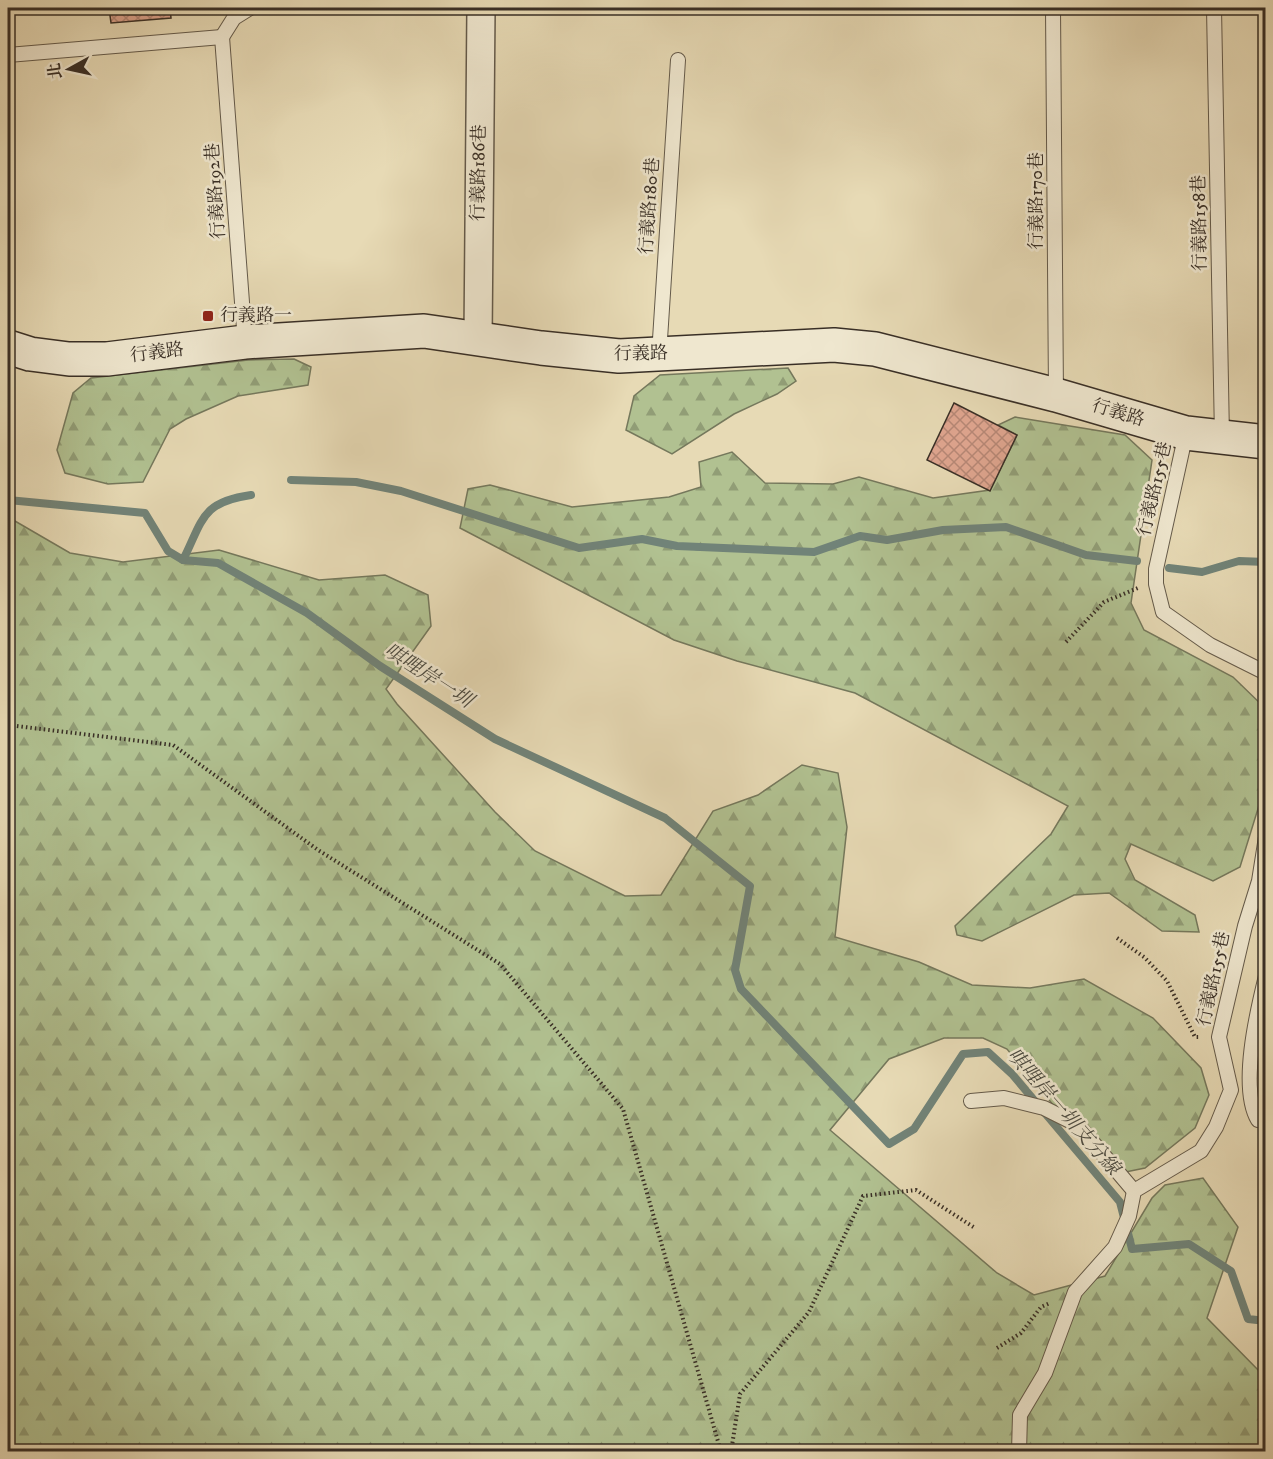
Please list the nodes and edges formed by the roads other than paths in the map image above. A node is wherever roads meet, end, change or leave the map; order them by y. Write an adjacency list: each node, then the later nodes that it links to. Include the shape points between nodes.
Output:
1 (250, 8): 5 (lane, via 234,18)
2 (481, 8): 8 (street, 行義路186巷)
3 (1053, 8): 12 (lane, 行義路170巷)
4 (1214, 8): 14 (lane, 行義路158巷)
5 (222, 37): 6 (lane); 9 (lane, 行義路192巷)
6 (8, 55)
7 (678, 60): 11 (lane, 行義路180巷)
8 (478, 339): 9 (street, 行義路, via 424,331); 11 (street, 行義路, via 619,356)
9 (245, 342): 10 (street, 行義路, via 69,360)
10 (8, 347)
11 (658, 355): 12 (street, 行義路, via 834,345 865,348)
12 (1056, 395): 13 (street, 行義路)
13 (1186, 434): 14 (street, 行義路); 16 (lane, 行義路155巷, via 1156,568 1163,612 1210,645)
14 (1222, 438): 15 (street, 行義路)
15 (1266, 442)
16 (1266, 673)
17 (1266, 837): 21 (lane, 行義路155巷, via 1259,881 1220,1037 1231,1090 1216,1127 1201,1150)
18 (1266, 976): 20 (lane, via 1256,1016 1251,1088 1252,1110 1258,1120)
19 (971, 1101): 21 (lane, via 1004,1098 1044,1108 1078,1125)
20 (1266, 1121)
21 (1134, 1191): 22 (lane, via 1129,1216 1115,1247 1075,1292 1045,1373 1020,1415)
22 (1019, 1452)

